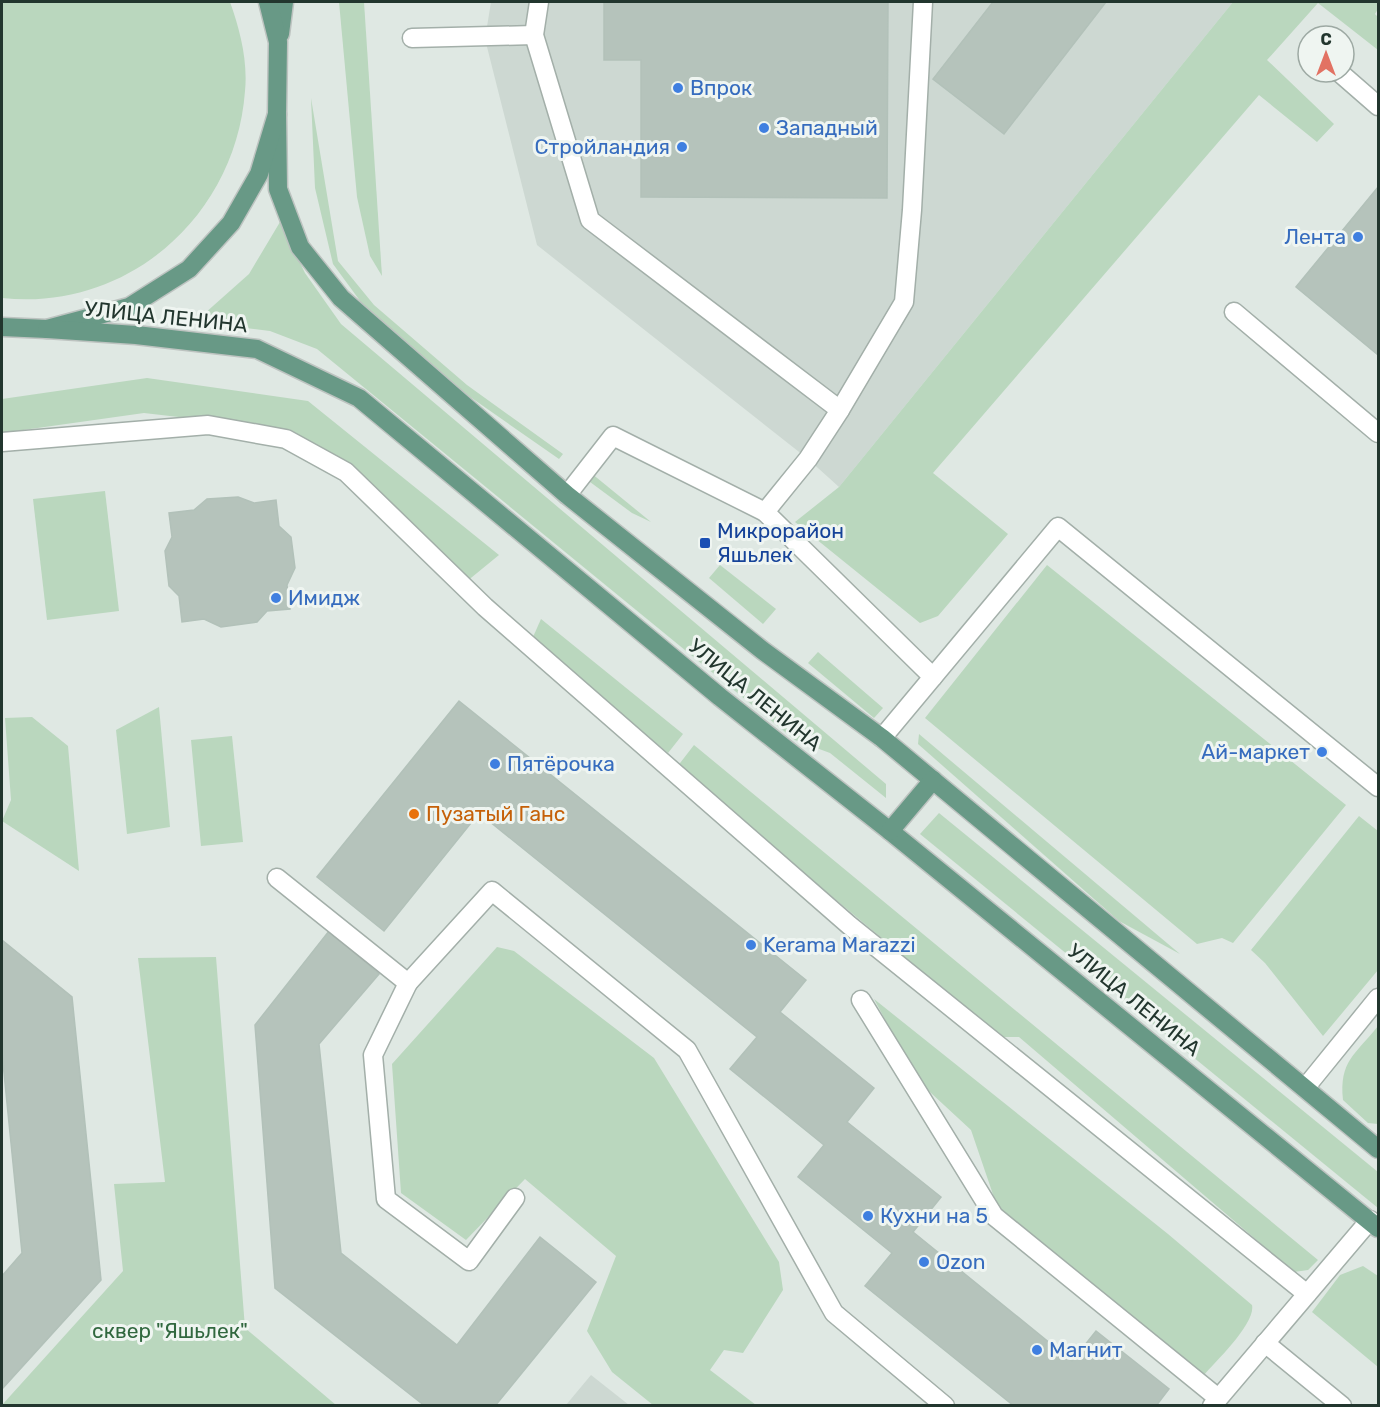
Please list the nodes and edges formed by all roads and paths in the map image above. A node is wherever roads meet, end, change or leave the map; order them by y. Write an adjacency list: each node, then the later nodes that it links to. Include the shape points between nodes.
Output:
1 (268, 2): 7 (main road)
2 (284, 2): 7 (main road)
3 (539, 2): 5 (lane)
4 (923, 2): 14 (lane, via 904,302)
5 (534, 35): 6 (lane); 14 (lane, via 590,220)
6 (412, 38)
7 (279, 42): 10 (main road)
8 (1353, 84): 9 (lane)
9 (1378, 106)
10 (277, 114): 13 (main road, via 259,174 231,223 189,269 129,307); 17 (main road, УЛИЦА ЛЕНИНА, via 278,189 300,247 341,298)
11 (1234, 312): 15 (lane)
12 (4, 328): 13 (main road, УЛИЦА ЛЕНИНА)
13 (47, 329): 23 (main road, УЛИЦА ЛЕНИНА, via 257,349 359,398 720,697)
14 (840, 410): 18 (lane, via 808,459)
15 (1378, 432)
16 (2, 442): 32 (lane, via 208,425 286,439 346,472 485,607 849,925)
17 (567, 495): 18 (lane, via 613,436); 20 (main road, УЛИЦА ЛЕНИНА, via 762,650)
18 (765, 512): 19 (lane)
19 (933, 677): 20 (lane); 22 (lane, via 1058,527)
20 (882, 738): 21 (main road, УЛИЦА ЛЕНИНА)
21 (933, 780): 23 (main road); 28 (main road, УЛИЦА ЛЕНИНА)
22 (1378, 787)
23 (890, 831): 31 (main road, УЛИЦА ЛЕНИНА)
24 (277, 878): 25 (lane)
25 (408, 983): 30 (lane, via 373,1055 386,1199 469,1261); 35 (lane, via 492,891 687,1050 834,1312)
26 (1378, 998): 28 (lane)
27 (861, 1000): 34 (lane, via 994,1216)
28 (1305, 1088): 29 (main road, УЛИЦА ЛЕНИНА)
29 (1378, 1149)
30 (515, 1198)
31 (1374, 1224): 32 (lane)
32 (1307, 1294): 33 (lane)
33 (1265, 1343): 34 (lane); 36 (lane)
34 (1215, 1402)
35 (945, 1406)
36 (1342, 1406)

